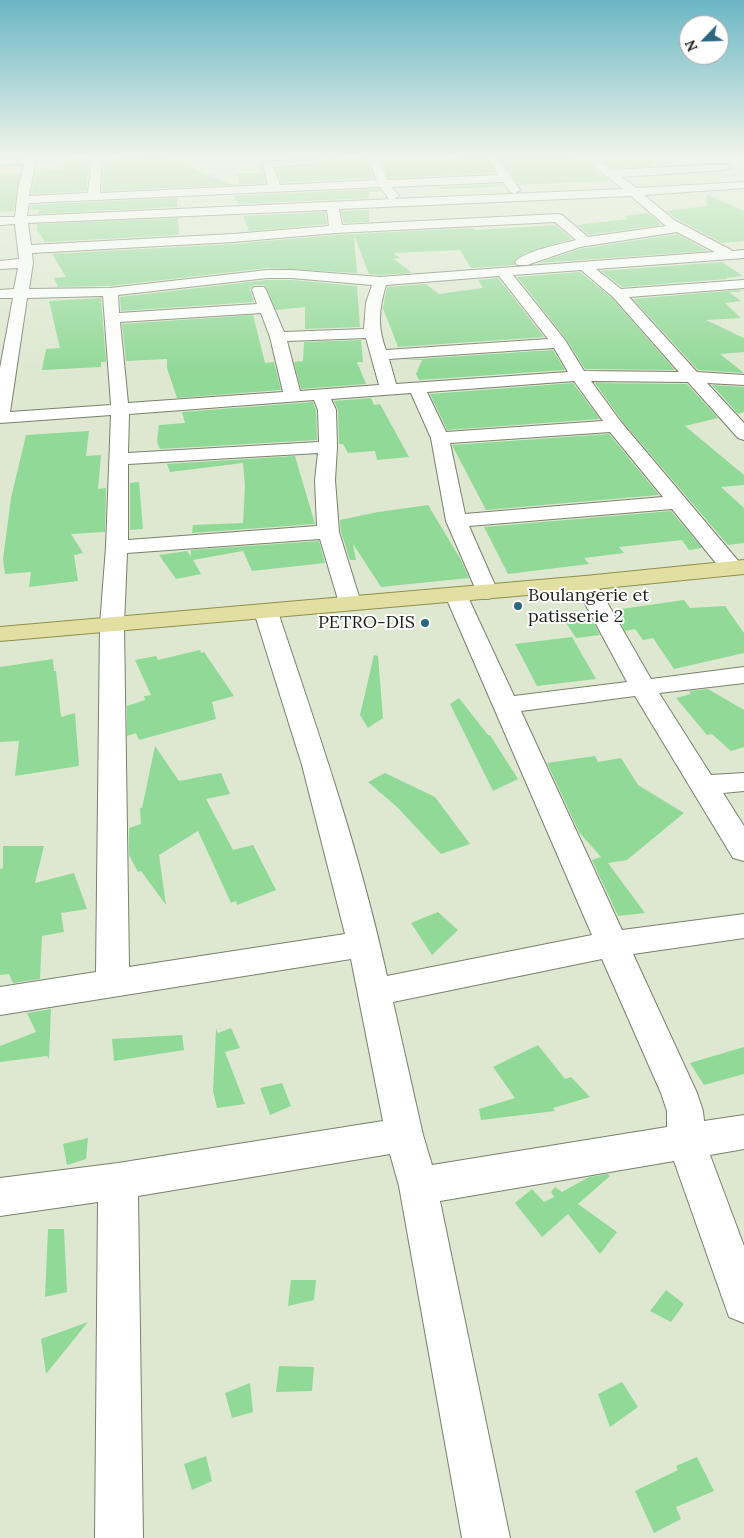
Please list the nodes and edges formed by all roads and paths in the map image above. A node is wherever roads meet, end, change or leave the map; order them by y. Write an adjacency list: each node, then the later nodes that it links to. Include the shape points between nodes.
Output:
1 (22, 227): 10 (street)
2 (183, 227): 7 (street)
3 (390, 227): 6 (street)
4 (568, 227): 8 (street)
5 (678, 228): 8 (street); 9 (street)
6 (336, 229): 7 (street)
7 (180, 239): 10 (street)
8 (585, 241): 13 (street, via 554,249)
9 (737, 254): 12 (street)
10 (25, 256): 11 (street); 18 (street)
11 (0, 264)
12 (584, 266): 13 (street); 20 (street)
13 (503, 272): 15 (street); 25 (street)
14 (252, 276): 15 (street, via 292,274); 17 (street); 21 (street)
15 (380, 281): 23 (street, via 373,303)
16 (744, 284): 20 (street)
17 (110, 292): 18 (street); 22 (street)
18 (21, 293): 19 (street); 35 (street)
19 (0, 294)
20 (618, 294): 28 (street)
21 (267, 308): 22 (street); 24 (street)
22 (114, 318): 34 (street)
23 (372, 334): 24 (street); 26 (street)
24 (278, 337): 33 (street)
25 (559, 343): 26 (street); 27 (street)
26 (380, 355): 31 (street)
27 (579, 376): 28 (street); 30 (street); 36 (street)
28 (694, 377): 29 (street); 37 (street)
29 (744, 380)
30 (417, 388): 31 (street); 38 (street)
31 (390, 390): 32 (street)
32 (321, 396): 33 (street); 39 (street, via 327,410)
33 (293, 397): 34 (street)
34 (120, 410): 35 (street); 40 (street)
35 (0, 418)
36 (615, 426): 38 (street); 41 (street)
37 (744, 434)
38 (440, 438): 42 (street)
39 (328, 448): 40 (street); 43 (street, via 325,480)
40 (118, 459): 44 (street)
41 (678, 502): 42 (street); 45 (street)
42 (456, 520): 47 (street)
43 (328, 532): 44 (street); 49 (street)
44 (117, 547): 51 (street)
45 (738, 567): 46 (main road)
46 (585, 583): 47 (main road); 54 (street)
47 (487, 592): 48 (main road)
48 (456, 595): 49 (main road); 55 (street)
49 (350, 604): 50 (main road)
50 (266, 612): 51 (main road); 60 (street, via 316,766)
51 (112, 625): 52 (main road); 62 (street)
52 (0, 634)
53 (744, 675): 54 (street)
54 (643, 688): 55 (street); 57 (street)
55 (504, 705): 61 (street)
56 (744, 782): 57 (street)
57 (704, 785): 58 (street)
58 (744, 850)
59 (744, 926): 61 (street)
60 (364, 944): 62 (street); 63 (street)
61 (612, 944): 63 (street); 67 (street, via 679,1093 685,1111)
62 (114, 982): 64 (street)
63 (375, 992): 66 (street)
64 (0, 1001)
65 (744, 1132): 67 (street)
66 (404, 1135): 68 (street); 69 (street)
67 (686, 1142): 69 (street); 71 (street)
68 (118, 1181): 70 (street); 72 (street)
69 (418, 1186): 73 (street)
70 (0, 1197)
71 (744, 1302)
72 (119, 1538)
73 (486, 1538)

